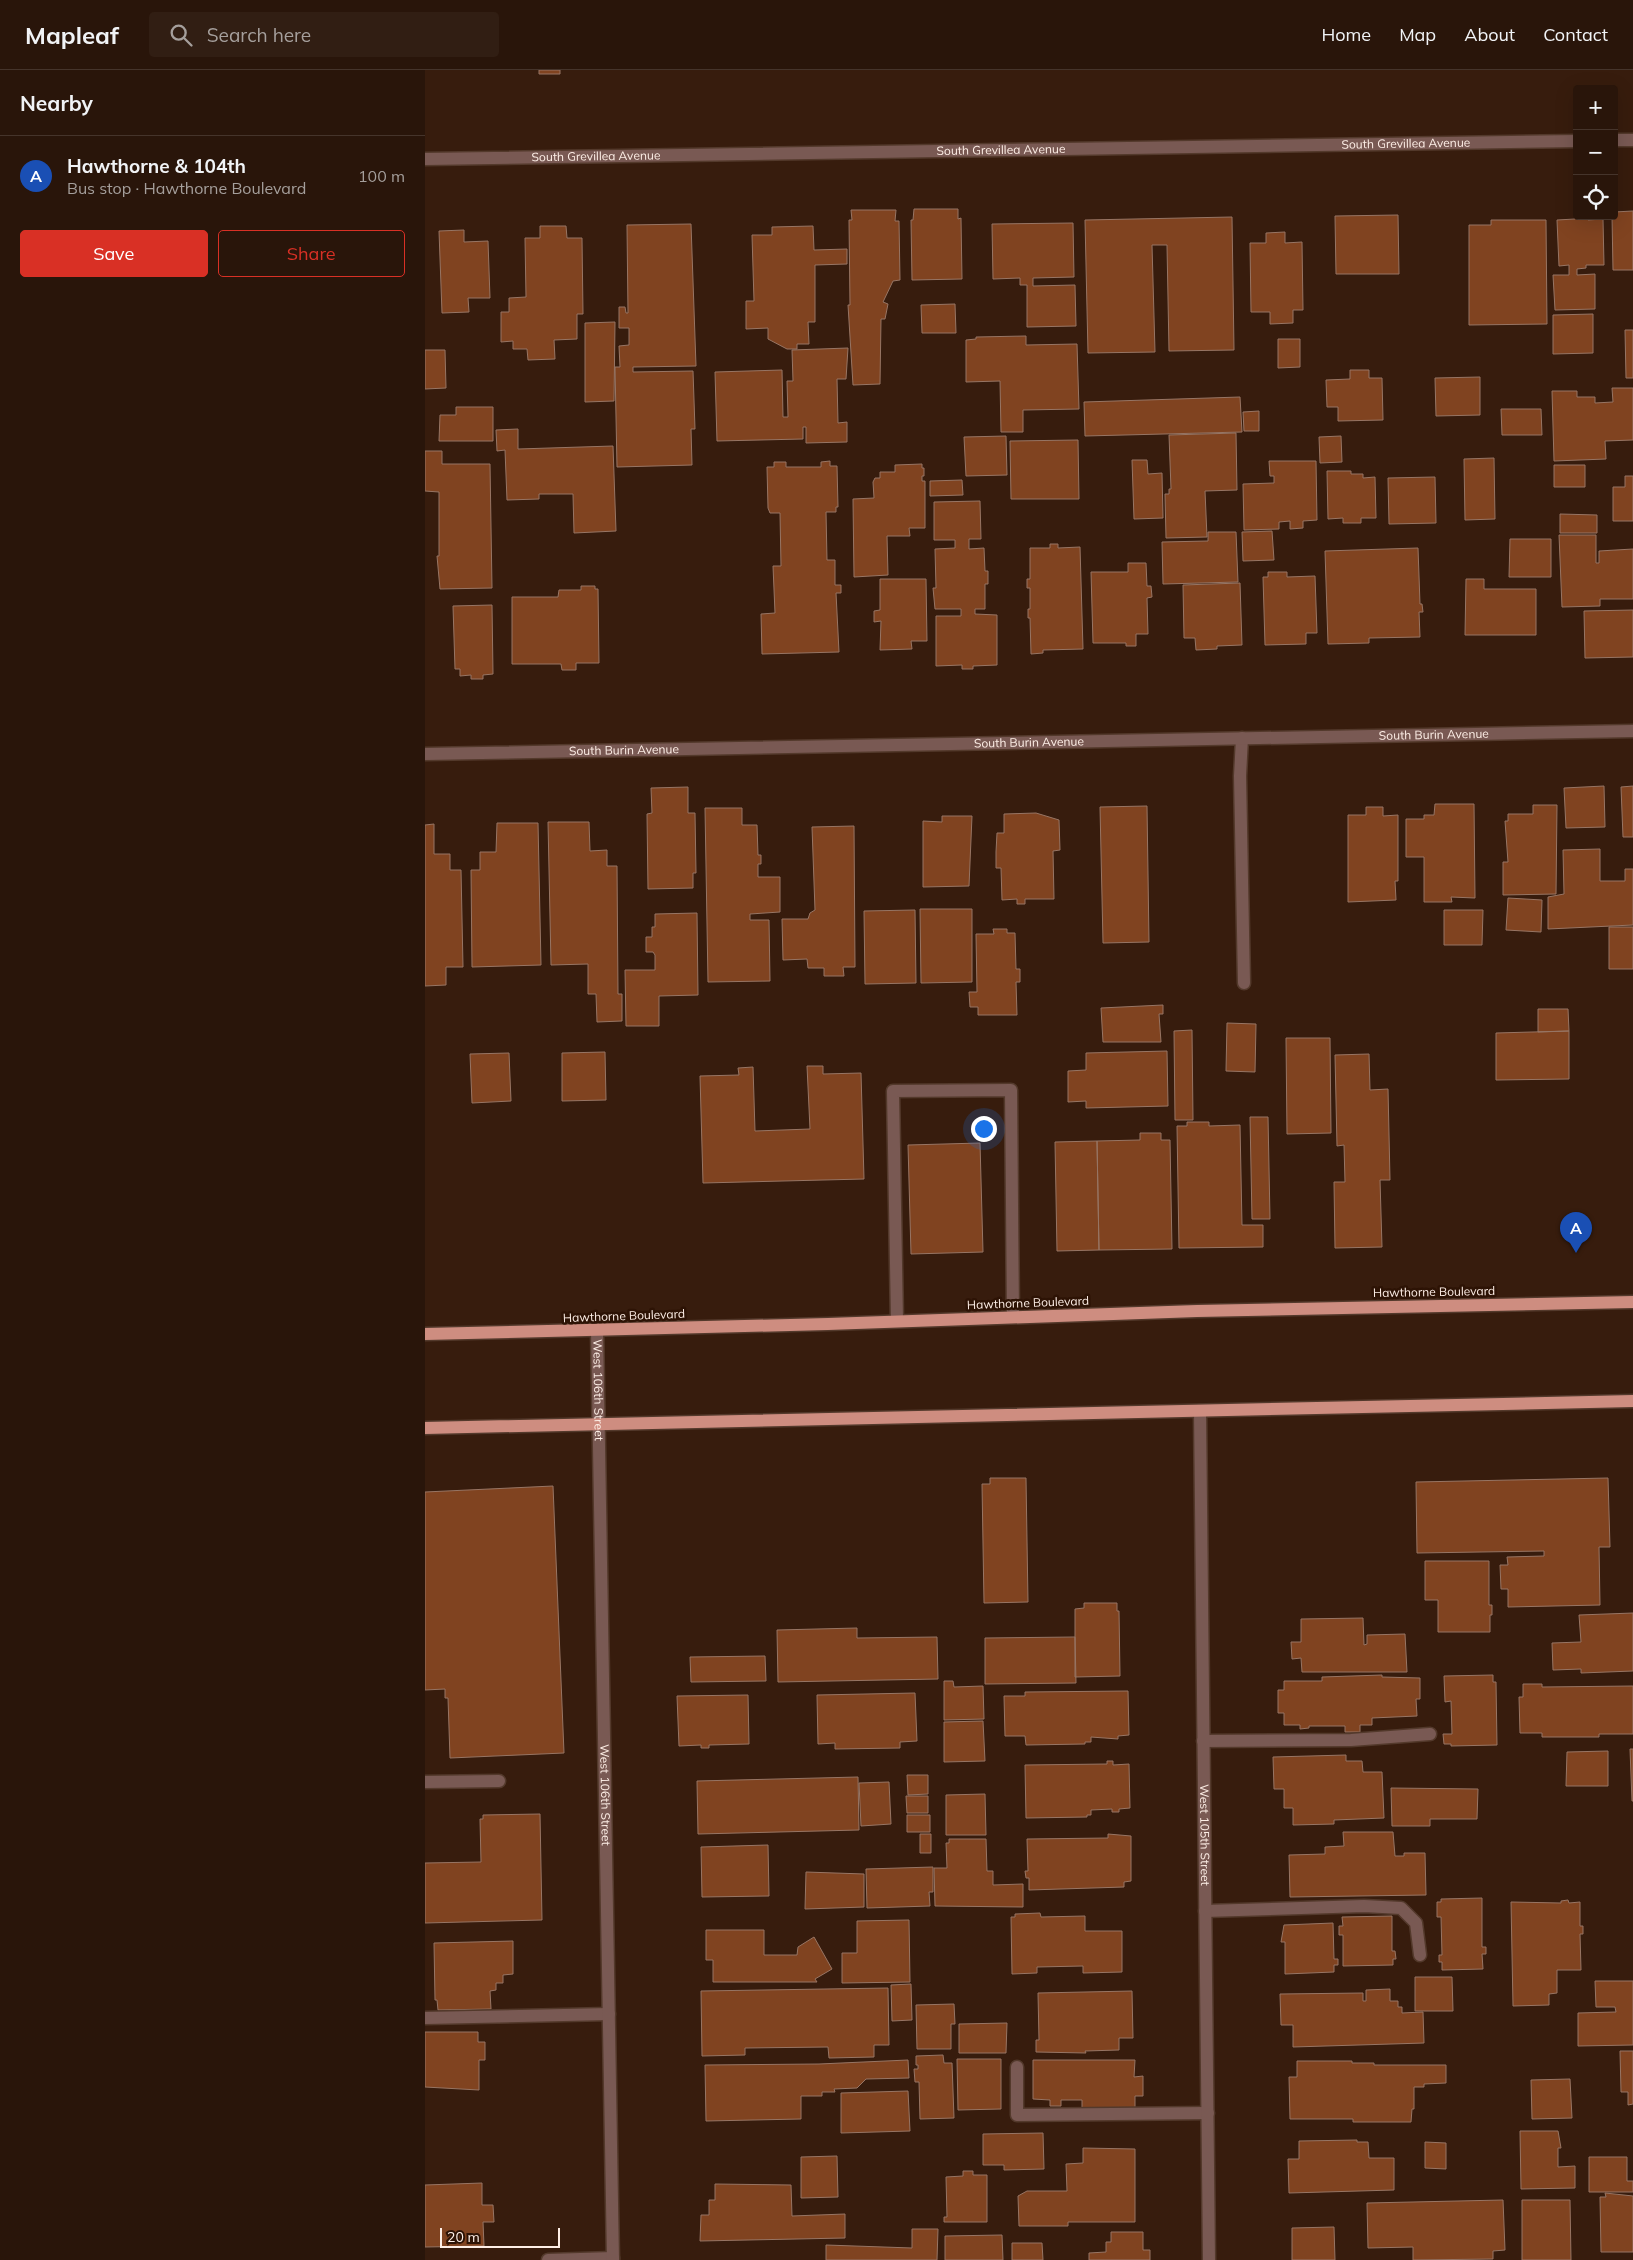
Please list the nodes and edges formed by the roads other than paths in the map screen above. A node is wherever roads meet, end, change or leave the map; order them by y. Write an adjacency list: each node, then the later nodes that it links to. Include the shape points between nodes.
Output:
1 (1618, 140): 2 (street)
2 (1633, 140)
3 (1573, 141): 4 (street, South Grevillea Avenue)
4 (425, 159)
5 (1633, 731): 6 (street, South Burin Avenue)
6 (1242, 738): 7 (street, South Burin Avenue); 8 (street)
7 (425, 754)
8 (1244, 984)
9 (1633, 1302): 10 (main road, Hawthorne Boulevard)
10 (1013, 1317): 11 (main road, Hawthorne Boulevard); 11 (street, via 1011,1090 893,1091)
11 (897, 1321): 12 (main road, Hawthorne Boulevard)
12 (597, 1330): 13 (main road, Hawthorne Boulevard); 16 (street, West 106th Street)
13 (425, 1334)
14 (1633, 1402): 15 (main road)
15 (1200, 1411): 16 (main road); 19 (street, West 105th Street)
16 (598, 1422): 17 (main road); 24 (street, West 106th Street)
17 (425, 1428)
18 (1429, 1734): 19 (street, via 1351,1740)
19 (1203, 1741): 22 (street, West 105th Street)
20 (499, 1781): 21 (street)
21 (425, 1782)
22 (1205, 1911): 23 (street, via 1363,1906 1401,1908 1416,1923); 27 (street, West 105th Street)
23 (1420, 1955)
24 (609, 2014): 25 (street); 28 (street, West 106th Street)
25 (425, 2018)
26 (1017, 2067): 27 (street, via 1017,2115)
27 (1208, 2113): 30 (street, West 105th Street)
28 (613, 2259): 29 (street)
29 (548, 2260)
30 (1209, 2260)

